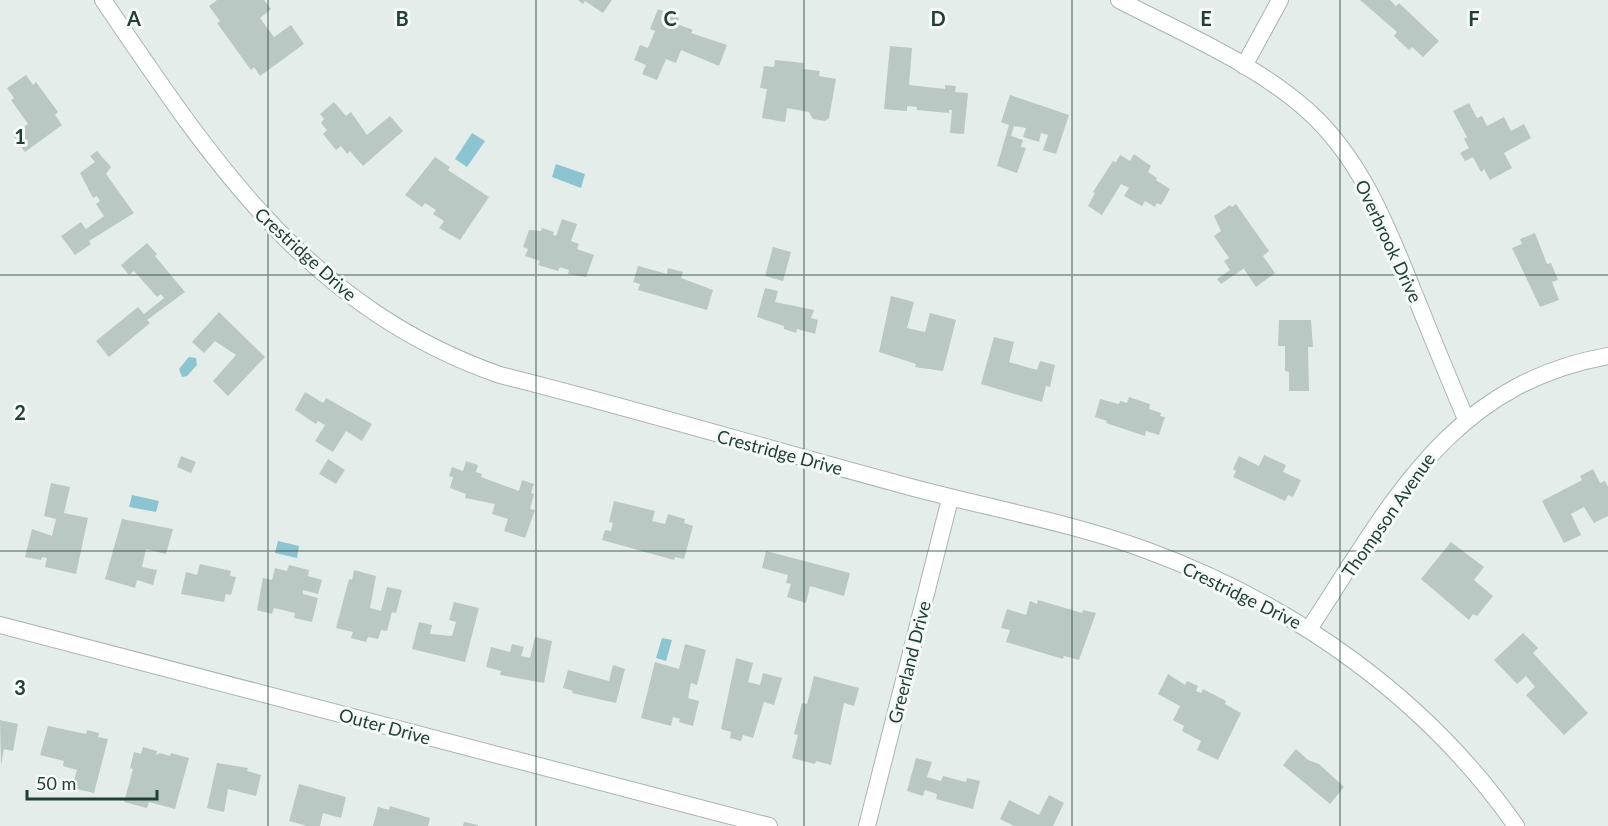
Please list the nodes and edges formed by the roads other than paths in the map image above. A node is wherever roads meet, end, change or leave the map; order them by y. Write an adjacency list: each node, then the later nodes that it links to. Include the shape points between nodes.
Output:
1 (103, 0): 7 (street, Crestridge Drive, via 227,176 266,221 347,294 407,334 457,360 500,375)
2 (1119, 0): 4 (street, Overbrook Drive)
3 (1280, 0): 4 (street)
4 (1244, 66): 6 (street, Overbrook Drive, via 1308,111 1354,165 1391,238)
5 (1608, 356): 6 (street, Thompson Avenue, via 1533,379)
6 (1466, 419): 9 (street, Thompson Avenue, via 1413,474)
7 (950, 499): 9 (street, Crestridge Drive, via 1082,530 1146,550); 11 (street, Greerland Drive)
8 (0, 625): 10 (street, Outer Drive)
9 (1309, 628): 12 (street, Crestridge Drive, via 1398,695 1448,741)
10 (769, 826)
11 (867, 826)
12 (1516, 826)

